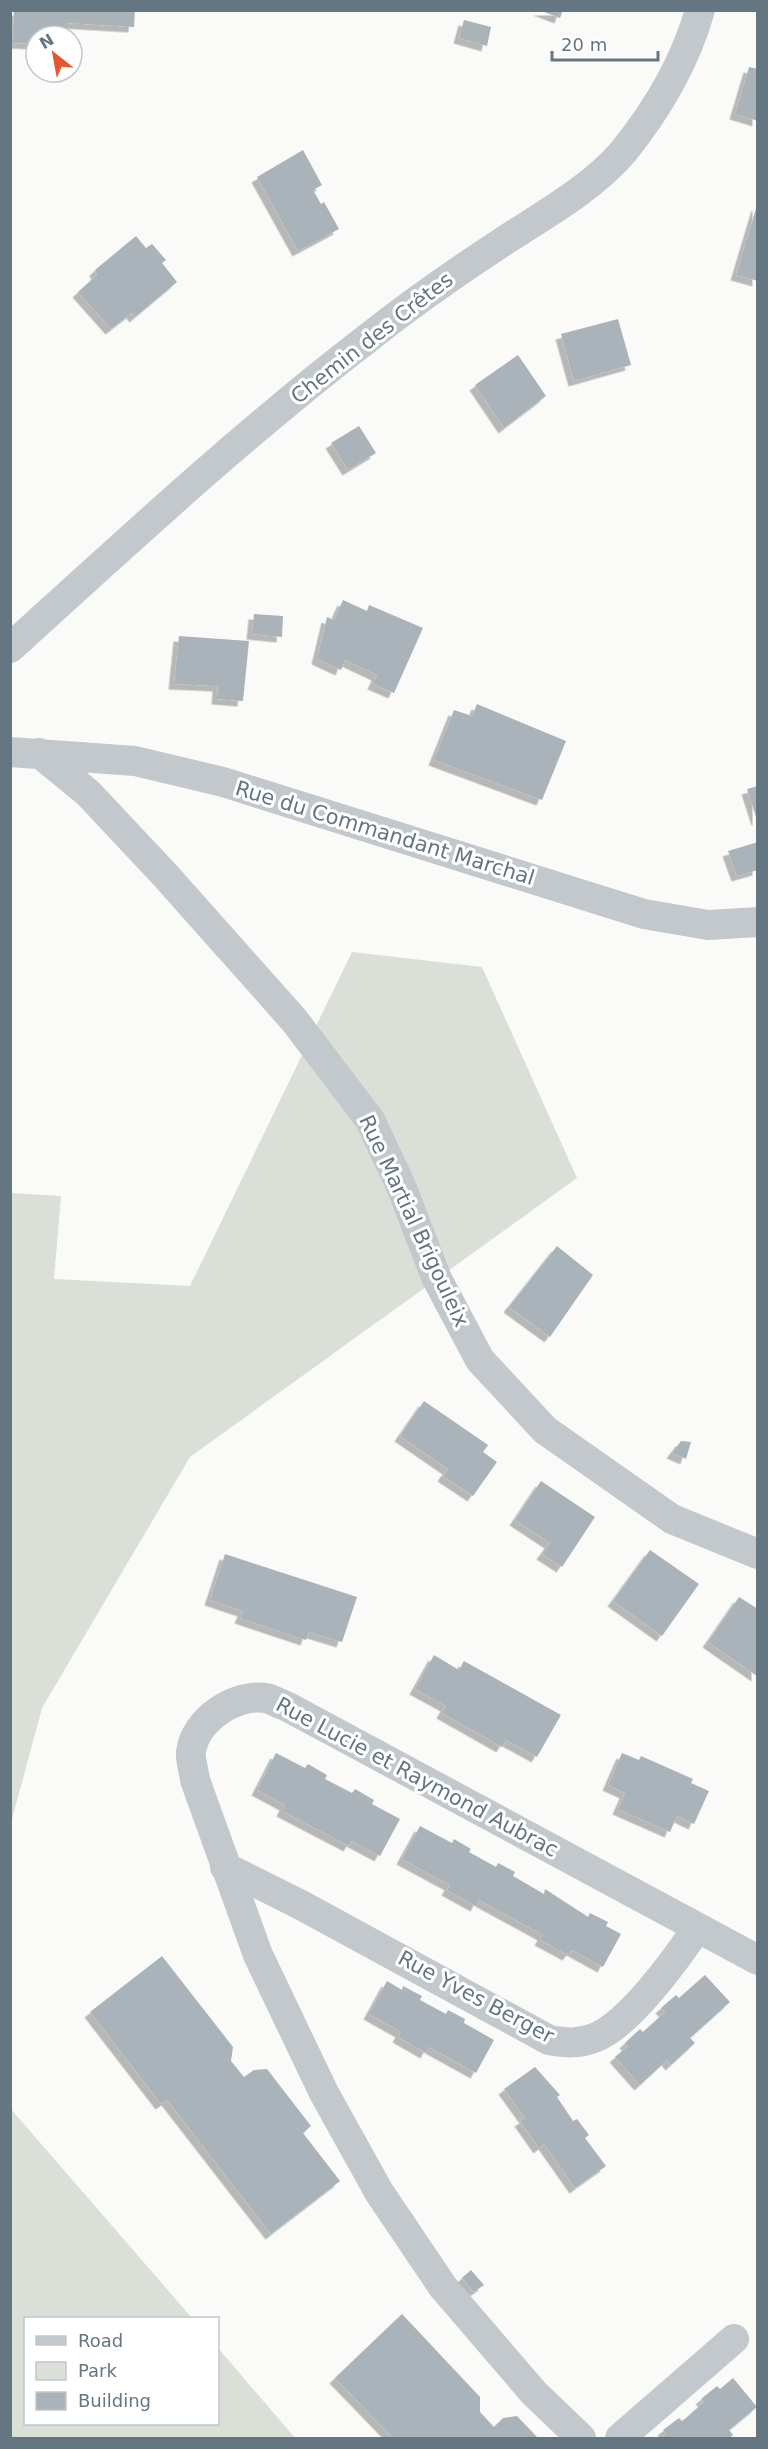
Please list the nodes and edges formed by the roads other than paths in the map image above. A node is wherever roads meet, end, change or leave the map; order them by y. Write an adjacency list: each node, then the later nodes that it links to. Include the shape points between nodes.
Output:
1 (700, 10): 2 (street, Chemin des Crêtes, via 692,37 663,98 621,154 576,194 445,280 367,339 204,472)
2 (10, 648)
3 (25, 753): 4 (street, Rue du Commandant Marchal, via 135,761 224,782 644,914 708,925); 5 (street, Rue Martial Brigouleix, via 88,793 294,1020 370,1120 401,1186 436,1277 480,1360 545,1431 672,1519)
4 (758, 922)
5 (758, 1554)
6 (225, 1867): 7 (street, Rue Yves Berger, via 549,2040 573,2044 597,2037 625,2016 668,1972); 7 (street, Rue Lucie et Raymond Aubrac, via 195,1780 191,1751 201,1728 220,1710 239,1700 265,1698 455,1795); 10 (street, Rue Lucie et Raymond Aubrac, via 258,1955 324,2093 380,2192 442,2287 534,2393)
7 (697, 1928): 8 (street, Rue Lucie et Raymond Aubrac)
8 (758, 1960)
9 (734, 2339): 11 (street)
10 (581, 2439)
11 (620, 2439)

